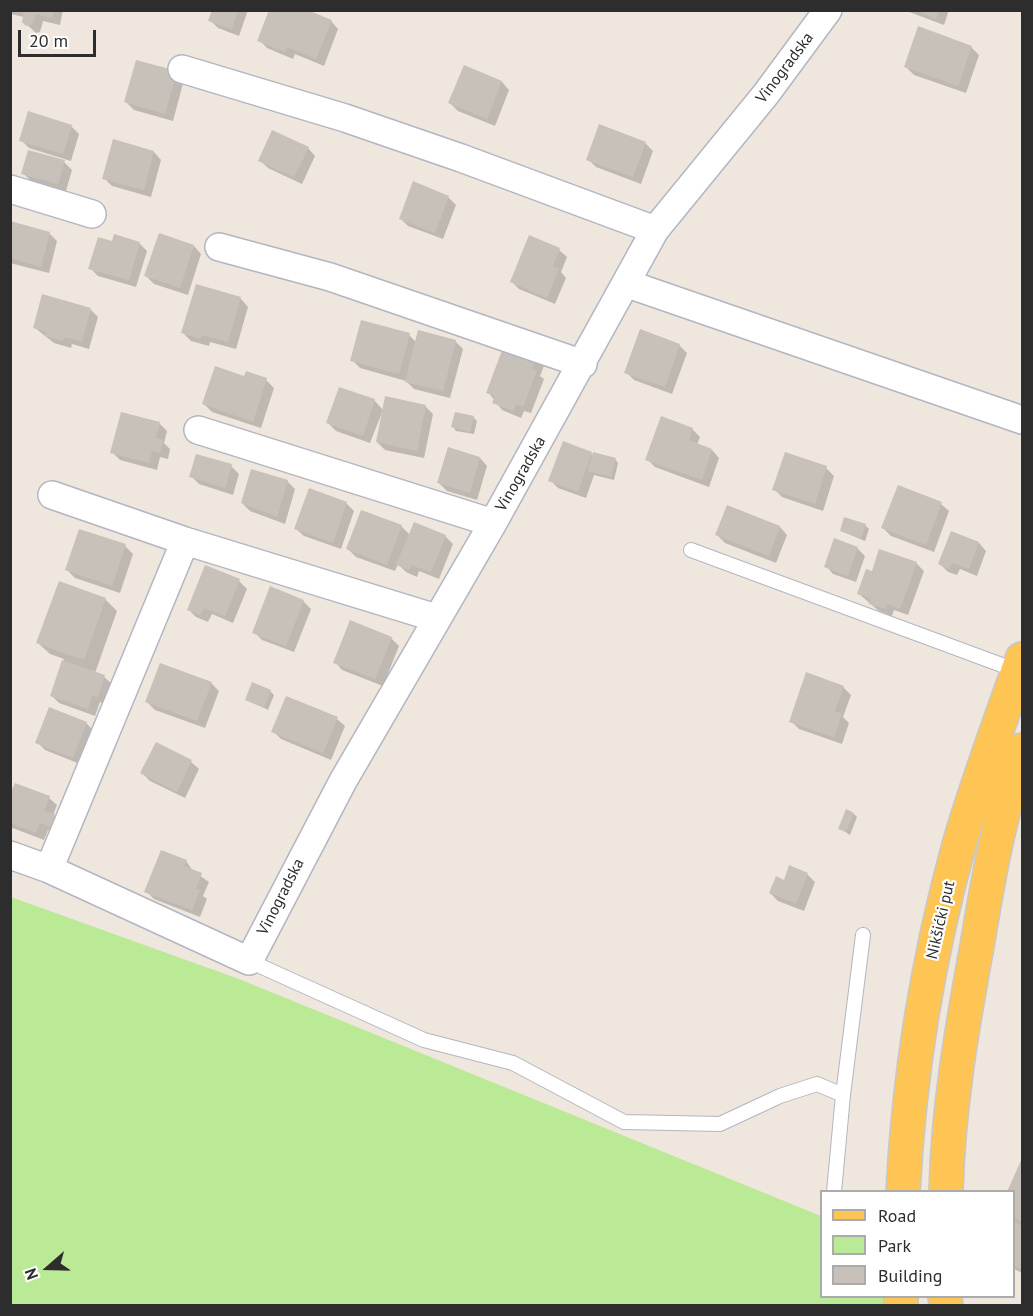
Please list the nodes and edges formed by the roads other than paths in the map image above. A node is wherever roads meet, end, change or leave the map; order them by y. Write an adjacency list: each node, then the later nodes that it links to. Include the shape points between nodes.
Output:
1 (828, 10): 5 (street, Vinogradska, via 766,94)
2 (182, 69): 5 (street, via 345,118)
3 (10, 189): 4 (street)
4 (92, 214)
5 (655, 230): 7 (street, Vinogradska)
6 (219, 247): 8 (street, via 330,277)
7 (628, 284): 8 (street, Vinogradska); 9 (street)
8 (583, 364): 12 (street, Vinogradska)
9 (1023, 420)
10 (198, 429): 12 (street)
11 (52, 495): 13 (street)
12 (493, 523): 15 (street, Vinogradska)
13 (185, 541): 15 (street); 19 (street)
14 (691, 550): 16 (lane)
15 (436, 618): 21 (street, Vinogradska, via 343,781)
16 (1020, 665): 24 (main road, Nikšićki put, via 969,812 935,943 915,1064)
17 (1023, 750): 25 (main road, via 998,827 964,1011 949,1124)
18 (10, 855): 19 (street)
19 (49, 869): 21 (street)
20 (863, 935): 22 (lane)
21 (249, 962): 22 (lane, via 424,1040 513,1063 624,1122 720,1124 780,1096 817,1084)
22 (843, 1095): 23 (lane)
23 (834, 1190)
24 (903, 1190)
25 (946, 1190)

